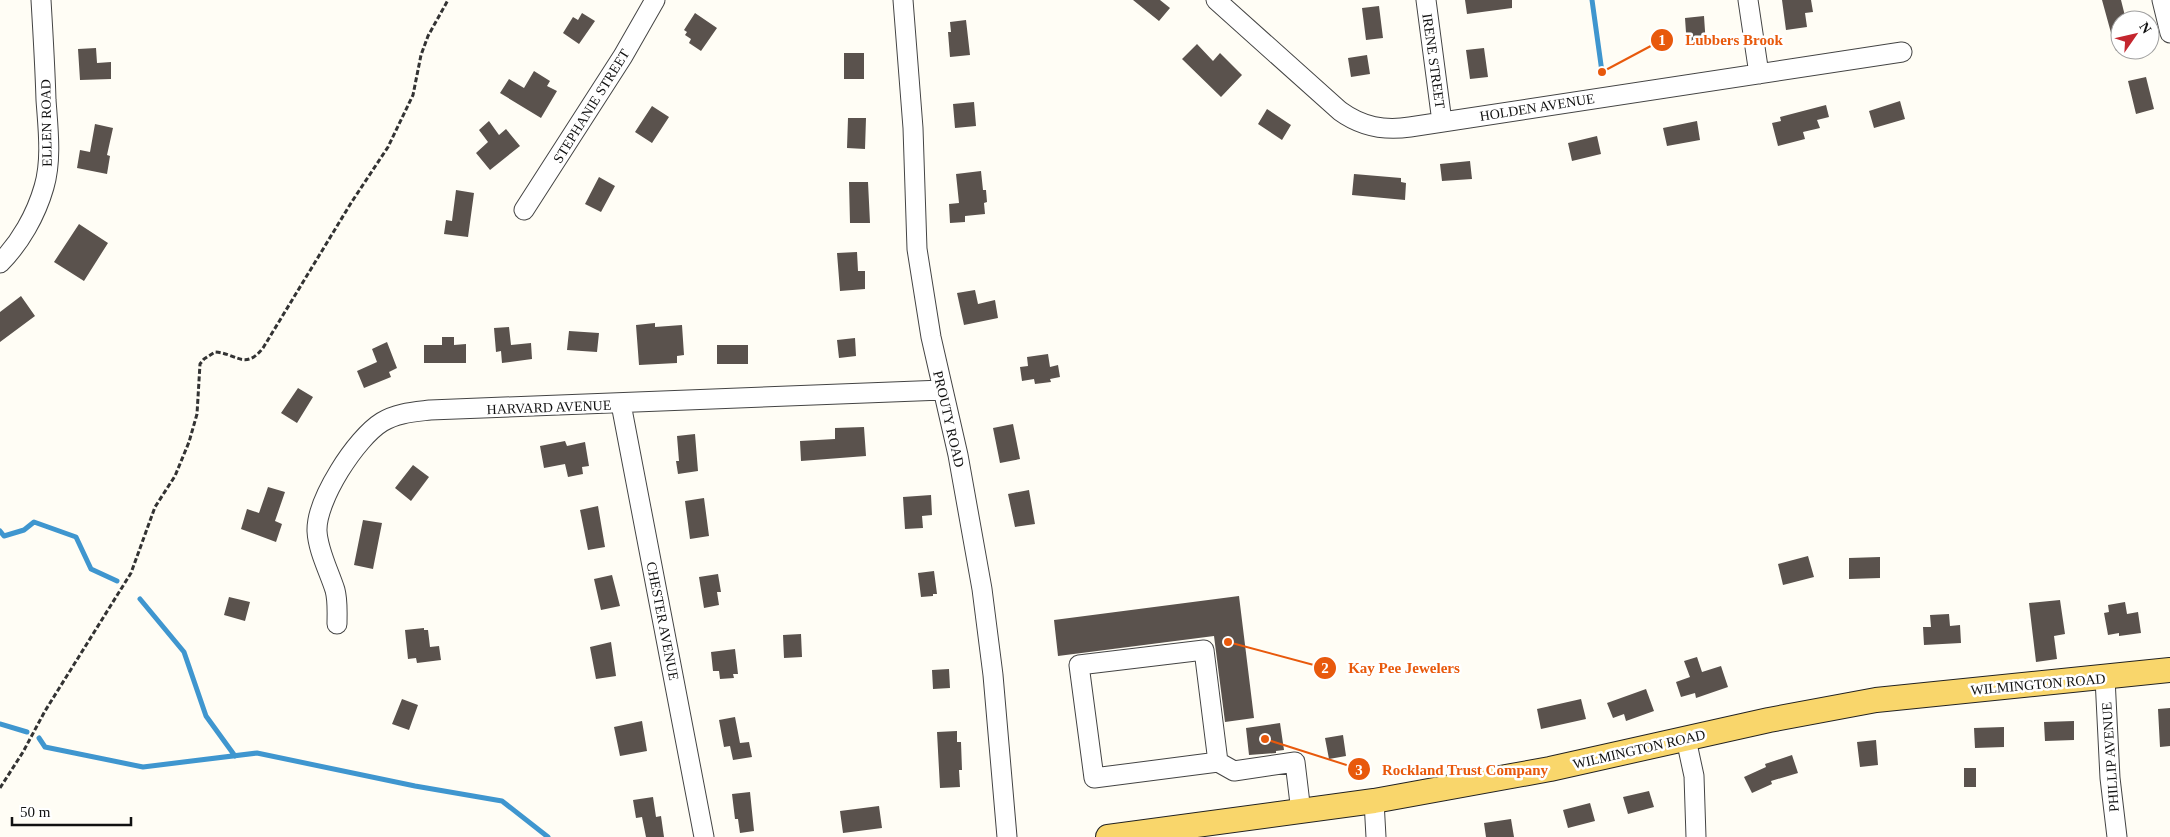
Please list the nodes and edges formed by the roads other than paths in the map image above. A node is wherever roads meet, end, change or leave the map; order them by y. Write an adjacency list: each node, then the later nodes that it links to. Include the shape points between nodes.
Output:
1 (41, 0): 13 (street, ELLEN ROAD, via 47,173 29,223)
2 (655, 0): 12 (street, STEPHANIE STREET)
3 (903, 0): 14 (street, PROUTY ROAD, via 913,128 917,249)
4 (1216, 0): 11 (street, HOLDEN AVENUE, via 1353,120 1385,129)
5 (1426, 0): 11 (street, IRENE STREET)
6 (1748, 0): 10 (street)
7 (2162, 0): 8 (street)
8 (2170, 33)
9 (1902, 52): 10 (street, HOLDEN AVENUE)
10 (1759, 74): 11 (street, HOLDEN AVENUE)
11 (1442, 122)
12 (524, 210)
13 (0, 263)
14 (943, 390): 15 (street, HARVARD AVENUE); 24 (street, PROUTY ROAD, via 958,455 988,632)
15 (621, 404): 16 (street, HARVARD AVENUE, via 416,412 389,418 373,429 339,474 318,520 318,541 336,596); 23 (street, CHESTER AVENUE)
16 (337, 624)
17 (2170, 670): 18 (main road, WILMINGTON ROAD)
18 (2105, 678): 19 (main road, WILMINGTON ROAD, via 1876,700); 28 (street, PHILLIP AVENUE, via 2110,778)
19 (1686, 739): 21 (main road, WILMINGTON ROAD, via 1560,767); 27 (street, via 1694,776)
20 (1218, 762): 20 (street, via 1094,778 1079,665 1204,650); 22 (street, via 1234,771 1295,762)
21 (1374, 801): 22 (main road, WILMINGTON ROAD); 26 (street)
22 (1301, 812): 25 (main road, WILMINGTON ROAD)
23 (704, 837)
24 (1007, 837)
25 (1108, 837)
26 (1376, 837)
27 (1696, 837)
28 (2117, 837)

